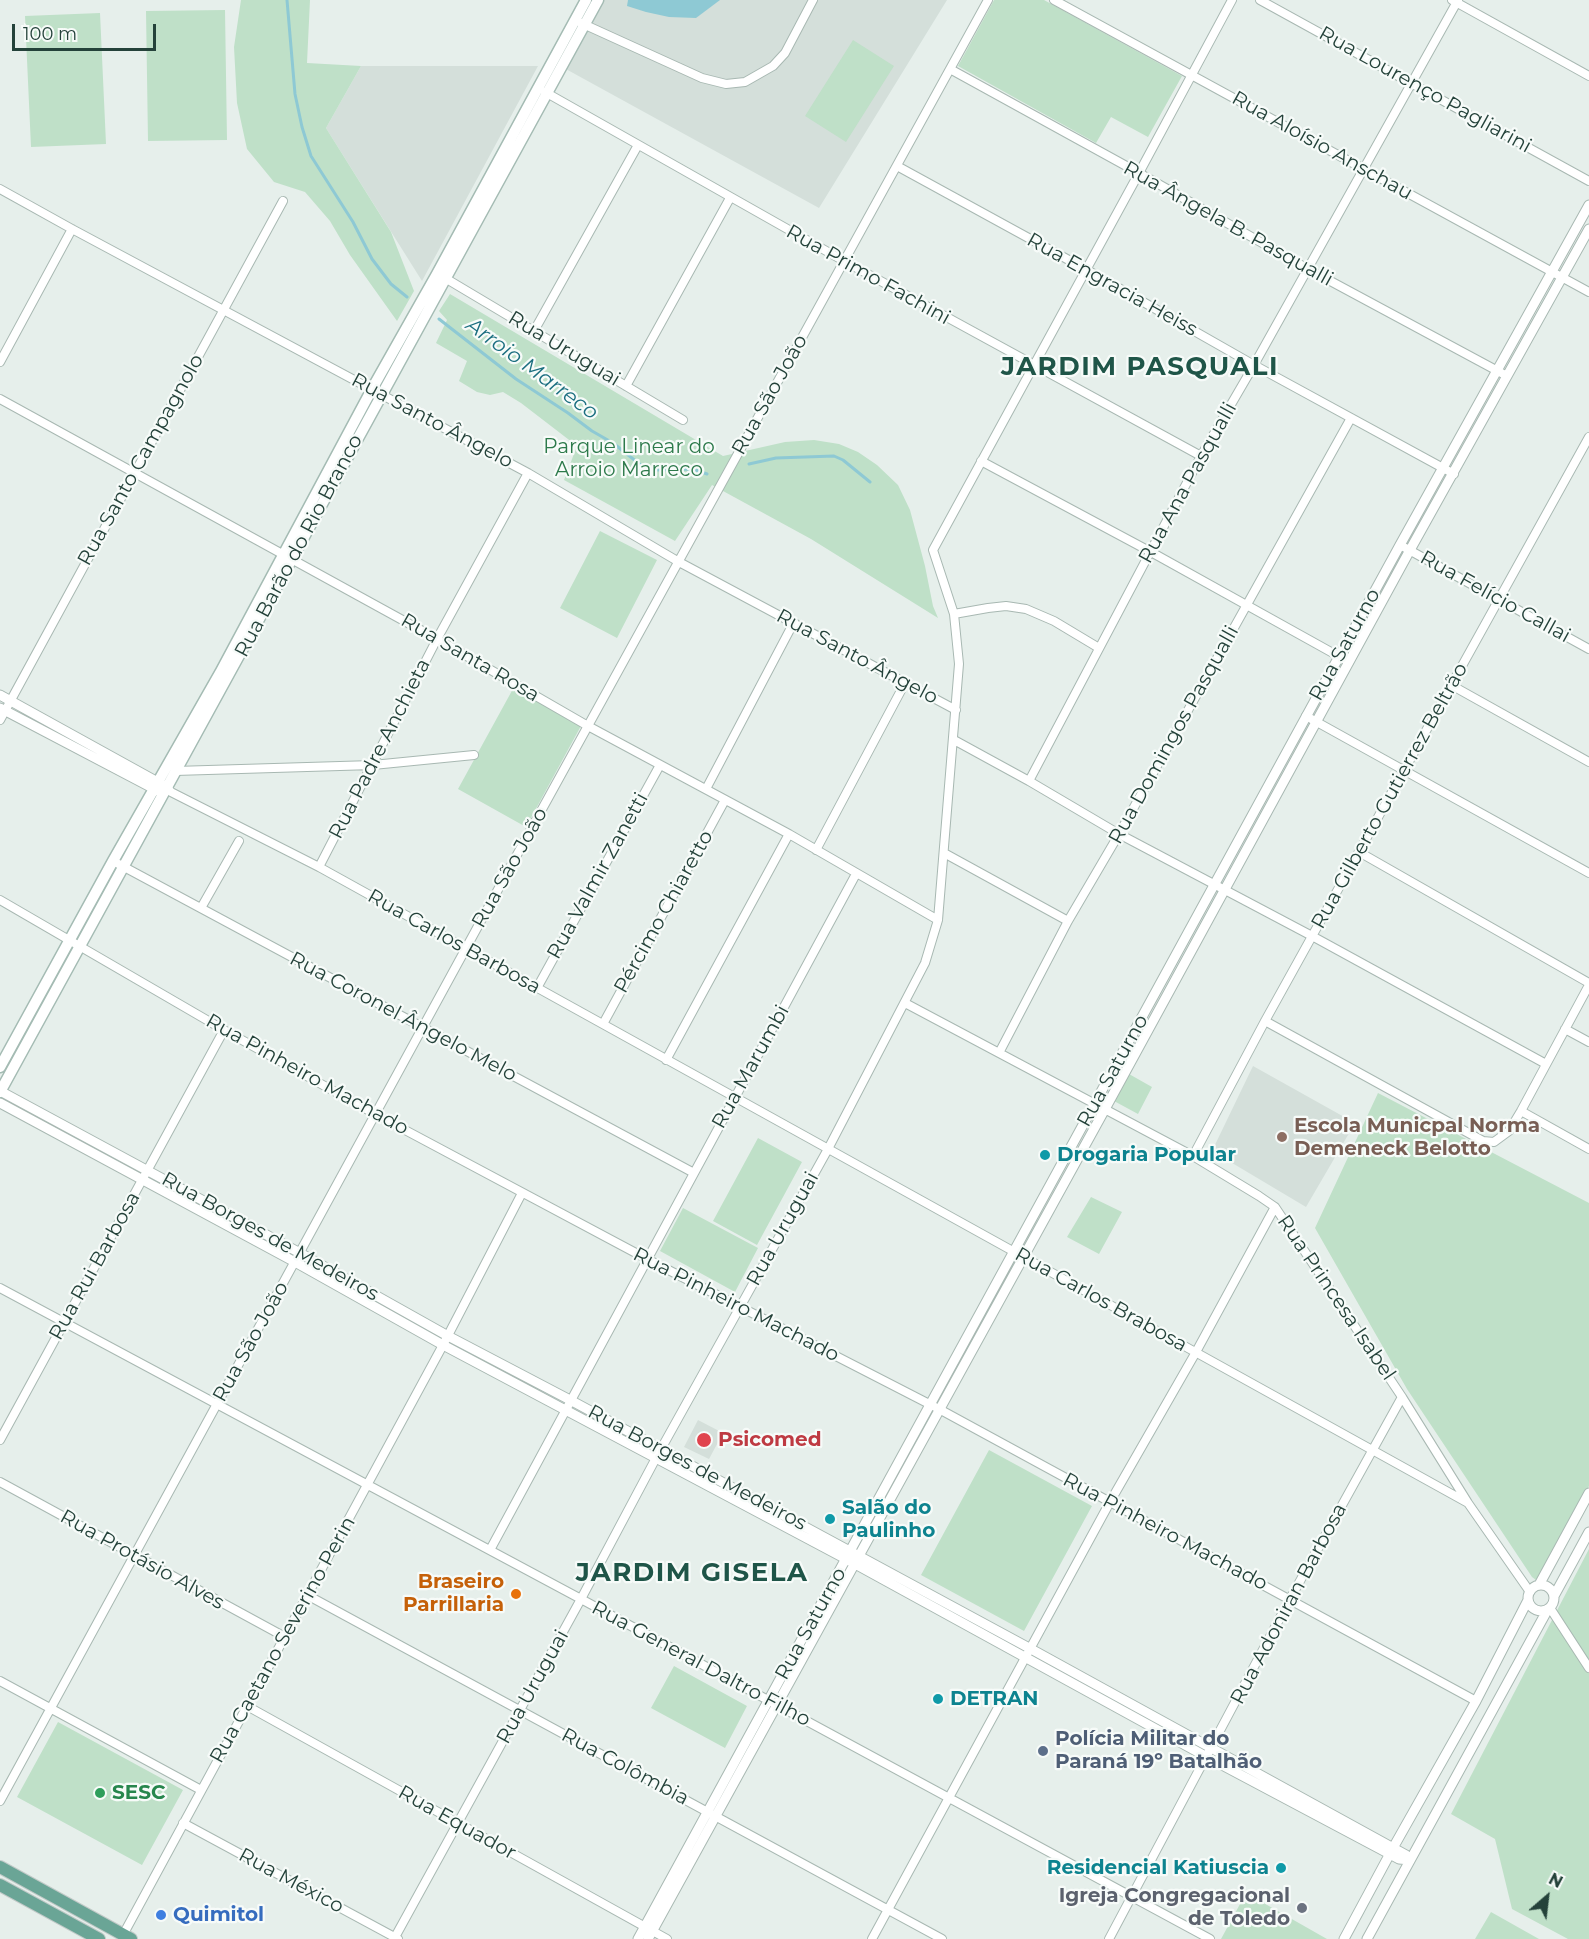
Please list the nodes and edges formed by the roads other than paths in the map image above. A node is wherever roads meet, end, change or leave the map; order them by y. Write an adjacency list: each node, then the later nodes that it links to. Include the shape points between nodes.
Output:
1 (586, 0): 9 (main road, Rua Barão do Rio Branco)
2 (598, 0): 9 (main road, Rua Barão do Rio Branco)
3 (813, 0): 9 (street, via 785,52 773,66 745,82 726,84 702,78)
4 (988, 0): 10 (street, Rua São João)
5 (1054, 0): 11 (street, Rua Aloísio Anschau)
6 (1232, 0): 11 (street)
7 (1260, 0): 13 (street, Rua Lourenço Pagliarini)
8 (1455, 1): 12 (street); 13 (street, Rua Ana Pasqualli)
9 (580, 22): 14 (main road, Rua Barão do Rio Branco)
10 (950, 69): 16 (street, Rua São João); 18 (street, Rua Ângela B. Pasqualli)
11 (1190, 74): 17 (street, Rua Aloísio Anschau); 18 (street)
12 (1589, 76)
13 (1411, 84): 17 (street, Rua Ana Pasqualli); 19 (street, Rua Lourenço Pagliarini)
14 (542, 91): 15 (street, Rua Primo Fachini); 31 (main road, Rua Barão do Rio Branco); 35 (main road, Rua Barão do Rio Branco)
15 (638, 145): 21 (street, Rua Primo Fachini); 34 (street)
16 (897, 166): 26 (street, Rua São João); 28 (street, Rua Engracia Heiss)
17 (1364, 169): 27 (street, Rua Ana Pasqualli); 29 (street, Rua Aloísio Anschau)
18 (1139, 173): 27 (street, Rua Ângela B. Pasqualli); 28 (street)
19 (1589, 181)
20 (0, 189): 24 (street, Rua Santo Ângelo)
21 (730, 198): 26 (street, Rua Primo Fachini); 41 (street)
22 (283, 201): 33 (street, Rua Santo Campagnolo)
23 (1589, 205): 29 (street, Rua Saturno)
24 (72, 229): 33 (street, Rua Santo Ângelo); 36 (street)
25 (1589, 229): 30 (street, Rua Saturno)
26 (844, 261): 37 (street, Rua Primo Fachini); 57 (street, Rua São João)
27 (1308, 269): 38 (street, Rua Ana Pasqualli); 39 (street, Rua Ângela B. Pasqualli)
28 (1087, 270): 37 (street); 38 (street, Rua Engracia Heiss)
29 (1552, 272): 30 (street, Rua Aloísio Anschau); 39 (street, Rua Saturno)
30 (1562, 277): 32 (street, Rua Aloísio Anschau); 40 (street, Rua Saturno)
31 (445, 278): 34 (street, Rua Uruguai); 35 (main road, Rua Barão do Rio Branco)
32 (1589, 292)
33 (223, 310): 42 (street, Rua Santo Ângelo); 50 (street, Rua Santo Campagnolo)
34 (534, 331): 41 (street, Rua Uruguai)
35 (408, 336): 42 (main road, Rua Barão do Rio Branco)
36 (0, 362)
37 (1033, 365): 47 (street, Rua Primo Fachini); 48 (street)
38 (1254, 365): 44 (street, Rua Engracia Heiss); 47 (street, Rua Ana Pasqualli)
39 (1498, 371): 40 (street, Rua Ângela B. Pasqualli); 49 (street, Rua Saturno)
40 (1507, 376): 52 (street, Rua Saturno)
41 (626, 386): 45 (street, Rua Uruguai)
42 (377, 392): 51 (street, Rua Santo Ângelo); 56 (main road, Rua Barão do Rio Branco)
43 (0, 399): 50 (street, Rua Santa Rosa)
44 (1351, 418): 49 (street, Rua Engracia Heiss); 59 (street, Rua Domingos Pasqualli)
45 (683, 420)
46 (1589, 437): 58 (street, Rua Gilberto Gutierrez Beltrão)
47 (1201, 456): 55 (street, Rua Ana Pasqualli)
48 (981, 461): 55 (street); 60 (street, Rua Uruguai, via 933,550)
49 (1442, 468): 52 (street, Rua Engracia Heiss); 53 (street, Rua Saturno)
50 (134, 473): 56 (street, Rua Santa Rosa); 70 (street, Rua Santo Campagnolo)
51 (528, 473): 57 (street, Rua Santo Ângelo); 62 (street, Rua Padre Anchieta)
52 (1454, 474): 54 (street, Rua Saturno)
53 (1400, 545): 54 (street, Rua Felício Callai); 65 (street, Rua Saturno)
54 (1410, 550): 58 (street, Rua Felício Callai); 66 (street, Rua Saturno)
55 (1151, 552): 59 (street); 63 (street, Rua Ana Pasqualli)
56 (289, 557): 62 (street, Rua Santa Rosa); 77 (main road, Rua Barão do Rio Branco)
57 (679, 562): 61 (street, Rua Santo Ângelo); 76 (street, Rua São João)
58 (1499, 599): 64 (street, Rua Felício Callai); 68 (street, Rua Gilberto Gutierrez Beltrão)
59 (1246, 605): 65 (street); 91 (street, Rua Domingos Pasqualli)
60 (954, 614): 63 (street, via 1006,606 1026,609); 72 (street, Rua Uruguai, via 959,664)
61 (794, 622): 67 (street, Rua Santo Ângelo); 88 (street)
62 (437, 639): 76 (street, Rua Santa Rosa); 82 (street, Rua Padre Anchieta)
63 (1099, 648): 86 (street, Rua Ana Pasqualli)
64 (1589, 649)
65 (1339, 656): 66 (street); 73 (street, Rua Saturno)
66 (1349, 662): 75 (street, Rua Saturno)
67 (905, 683): 72 (street, Rua Santo Ângelo); 93 (street)
68 (1451, 685): 81 (street); 85 (street, Rua Gilberto Gutierrez Beltrão)
69 (0, 695): 70 (street, Rua Carlos Barbosa)
70 (11, 701): 71 (street, Rua Santo Campagnolo); 79 (street, Rua Carlos Barbosa)
71 (3, 709): 74 (street, Rua Santo Campagnolo); 79 (street, Rua Carlos Barbosa)
72 (956, 710): 78 (street, Rua Uruguai)
73 (1306, 716): 75 (street); 100 (street, Rua Saturno)
74 (0, 720)
75 (1317, 722): 85 (street); 101 (street, Rua Saturno)
76 (588, 726): 83 (street, Rua Santa Rosa); 109 (street, Rua São João)
77 (191, 733): 84 (main road, Rua Barão do Rio Branco); 87 (main road, Rua Barão do Rio Branco)
78 (954, 740): 86 (street); 95 (street, Rua Uruguai)
79 (82, 746): 87 (street, Rua Carlos Barbosa)
80 (474, 755): 82 (street)
81 (1589, 762)
82 (373, 765): 84 (street); 97 (street, Rua Padre Anchieta)
83 (660, 765): 88 (street, Rua Santa Rosa); 111 (street, Rua Valmir Zanetti)
84 (176, 771): 87 (main road, Rua Barão do Rio Branco)
85 (1404, 771): 94 (street, Rua Gilberto Gutierrez Beltrão); 98 (street)
86 (1029, 781): 91 (street)
87 (162, 789): 96 (main road, Rua Barão do Rio Branco); 97 (street, Rua Carlos Barbosa)
88 (706, 789): 89 (street, Rua Santa Rosa)
89 (725, 800): 90 (street, Rua Santa Rosa); 114 (street, Pércimo Chiaretto)
90 (789, 834): 93 (street, Rua Santa Rosa); 120 (street)
91 (1119, 834): 100 (street); 105 (street, Rua Domingos Pasqualli)
92 (239, 841): 103 (street)
93 (816, 850): 99 (street, Rua Santa Rosa)
94 (1359, 852): 106 (street, Rua Gilberto Gutierrez Beltrão); 110 (street)
95 (944, 853): 104 (street, Rua Uruguai); 105 (street)
96 (118, 863): 103 (street, Rua Coronel Ângelo Melo); 107 (main road, Rua Barão do Rio Branco); 108 (main road, Rua Barão do Rio Branco)
97 (319, 867): 109 (street, Rua Carlos Barbosa)
98 (1589, 873)
99 (856, 874): 104 (street, Rua Santa Rosa); 124 (street, Rua Marumbi)
100 (1214, 886): 101 (street); 126 (street, Rua Saturno)
101 (1224, 891): 106 (street); 127 (street, Rua Saturno)
102 (0, 900): 107 (street, Rua Pinheiro Machado)
103 (201, 908): 115 (street, Rua Coronel Ângelo Melo)
104 (938, 920): 112 (street, Rua Uruguai, via 925,963)
105 (1068, 921): 119 (street, Rua Domingos Pasqualli)
106 (1312, 936): 113 (street, Rua Gilberto Gutierrez Beltrão); 121 (street)
107 (70, 939): 108 (street, Rua Pinheiro Machado); 122 (main road, Rua Barão do Rio Branco)
108 (80, 945): 117 (street, Rua Pinheiro Machado); 123 (main road, Rua Barão do Rio Branco)
109 (466, 948): 111 (street, Rua Carlos Barbosa); 115 (street, Rua São João)
110 (1589, 984): 116 (street)
111 (537, 988): 114 (street, Rua Carlos Barbosa)
112 (905, 1004): 119 (street, Rua Princesa Isabel); 130 (street, Rua Uruguai)
113 (1265, 1021): 128 (street, via 1482,1141 1494,1142 1509,1131); 132 (street, Rua Gilberto Gutierrez Beltrão)
114 (603, 1024): 120 (street, Rua Carlos Barbosa)
115 (423, 1028): 129 (street, Rua São João); 134 (street, Rua Coronel Ângelo Melo)
116 (1565, 1029): 118 (street); 121 (street)
117 (224, 1030): 129 (street, Rua Pinheiro Machado); 133 (street, Rua Rui Barbosa)
118 (1589, 1042)
119 (999, 1053): 126 (street, Rua Princesa Isabel)
120 (666, 1060): 124 (street, Rua Carlos Barbosa)
121 (1546, 1064): 128 (street)
122 (0, 1067)
123 (0, 1091): 133 (street, Rua Borges de Medeiros)
124 (734, 1097): 130 (street, Rua Carlos Brabosa); 134 (street, Rua Marumbi)
125 (0, 1103): 135 (street)
126 (1095, 1104): 127 (street, Rua Princesa Isabel); 139 (street, Rua Saturno)
127 (1105, 1109): 132 (street, Rua Princesa Isabel); 139 (street, Rua Saturno)
128 (1521, 1111): 131 (street)
129 (375, 1114): 136 (street, Rua Pinheiro Machado); 138 (street, Rua São João)
130 (828, 1149): 139 (street, Rua Carlos Brabosa); 143 (street, Rua Uruguai)
131 (1589, 1149)
132 (1193, 1156): 137 (street, Rua Princesa Isabel)
133 (148, 1170): 135 (street, Rua Rui Barbosa); 138 (street, Rua Borges de Medeiros)
134 (694, 1173): 140 (street, Rua Marumbi)
135 (142, 1180): 141 (street); 144 (street, Rua Rui Barbosa)
136 (522, 1193): 140 (street, Rua Pinheiro Machado); 145 (street)
137 (1275, 1207): 147 (street); 148 (street, Rua Princesa Isabel)
138 (300, 1253): 141 (street, Rua São João); 145 (street, Rua Borges de Medeiros)
139 (1018, 1254): 147 (street, Rua Carlos Brabosa); 151 (street, Rua Saturno)
140 (648, 1260): 143 (street, Rua Pinheiro Machado); 149 (street, Rua Marumbi)
141 (295, 1262): 146 (street); 150 (street, Rua São João)
142 (0, 1288): 144 (street, Rua General Daltro Filho)
143 (739, 1307): 151 (street, Rua Pinheiro Machado); 155 (street, Rua Uruguai)
144 (65, 1322): 150 (street, Rua General Daltro Filho); 153 (street, Rua Rui Barbosa)
145 (448, 1336): 146 (street); 149 (street, Rua Borges de Medeiros)
146 (443, 1345): 152 (street); 157 (street, Rua Caetano Severino Perin)
147 (1196, 1352): 154 (street, Rua Carlos Brabosa); 159 (street)
148 (1402, 1397): 154 (street, Rua Adoniran Barbosa); 160 (street, Rua Princesa Isabel)
149 (572, 1401): 152 (street, Rua Marumbi); 155 (street, Rua Borges de Medeiros)
150 (217, 1404): 157 (street, Rua General Daltro Filho); 163 (street, Rua São João)
151 (935, 1407): 159 (street, Rua Pinheiro Machado); 164 (street, Rua Saturno)
152 (567, 1410): 155 (street); 162 (street, Rua Marumbi)
153 (0, 1440)
154 (1374, 1449): 160 (street, Rua Carlos Brabosa); 170 (street, Rua Adoniran Barbosa)
155 (658, 1454): 164 (street, Rua Borges de Medeiros); 169 (street, Rua Uruguai)
156 (0, 1482): 163 (street, Rua Protásio Alves)
157 (367, 1485): 162 (street, Rua General Daltro Filho); 166 (street, Rua Caetano Severino Perin)
158 (1589, 1493): 165 (street)
159 (1110, 1502): 170 (street, Rua Pinheiro Machado); 173 (street)
160 (1468, 1503): 167 (street, Rua Princesa Isabel)
161 (1589, 1532): 168 (street)
162 (490, 1550): 169 (street, Rua General Daltro Filho)
163 (134, 1555): 172 (street, Rua Protásio Alves); 179 (street, Rua São João)
164 (852, 1557): 173 (street, Rua Borges de Medeiros); 177 (street, Rua Saturno)
165 (1539, 1585): 167 (street); 168 (street, via 1547,1586)
166 (308, 1595): 172 (street, Rua Caetano Severino Perin); 180 (street, Rua Colômbia)
167 (1529, 1596): 171 (street, via 1537,1611); 176 (street)
168 (1554, 1596): 171 (street)
169 (581, 1599): 177 (street, Rua General Daltro Filho); 180 (street, Rua Uruguai)
170 (1290, 1599): 176 (street, Rua Pinheiro Machado); 181 (street, Rua Adoniran Barbosa)
171 (1549, 1609): 174 (street); 189 (street)
172 (285, 1637): 178 (street, Rua Caetano Severino Perin)
173 (1028, 1653): 181 (street, Rua Borges de Medeiros); 183 (street)
174 (1589, 1668)
175 (0, 1681): 179 (street)
176 (1476, 1701): 188 (street)
177 (773, 1703): 183 (street, Rua General Daltro Filho); 185 (street, Rua Saturno)
178 (247, 1706): 182 (street, Rua Caetano Severino Perin); 187 (street, Rua Equador)
179 (51, 1708): 182 (street); 184 (street, Rua São João)
180 (520, 1710): 185 (street, Rua Colômbia); 187 (street, Rua Uruguai)
181 (1209, 1753): 188 (street, Rua Borges de Medeiros); 192 (street, Rua Adoniran Barbosa)
182 (201, 1790): 186 (street, Rua Caetano Severino Perin)
183 (949, 1798): 192 (street, Rua General Daltro Filho); 193 (street)
184 (0, 1801)
185 (711, 1814): 193 (street, Rua Colômbia); 194 (street, Rua Saturno)
186 (183, 1823): 195 (street, Rua Caetano Severino Perin); 196 (street, Rua México)
187 (458, 1823): 194 (street, Rua Equador); 196 (street, Rua Uruguai)
188 (1391, 1851): 189 (street, Rua Borges de Medeiros); 204 (street)
189 (1410, 1860): 205 (street)
190 (0, 1867): 195 (main road)
191 (0, 1885): 197 (main road)
192 (1132, 1897): 202 (street, Rua Adoniran Barbosa); 203 (street, Rua General Daltro Filho)
193 (888, 1910): 200 (street); 201 (street, Rua Colômbia)
194 (648, 1932): 198 (street, Rua Saturno); 199 (street, Rua Equador)
195 (127, 1937)
196 (396, 1938)
197 (99, 1939)
198 (638, 1939)
199 (667, 1939)
200 (872, 1939)
201 (942, 1939)
202 (1109, 1939)
203 (1210, 1939)
204 (1344, 1939)
205 (1367, 1939)

